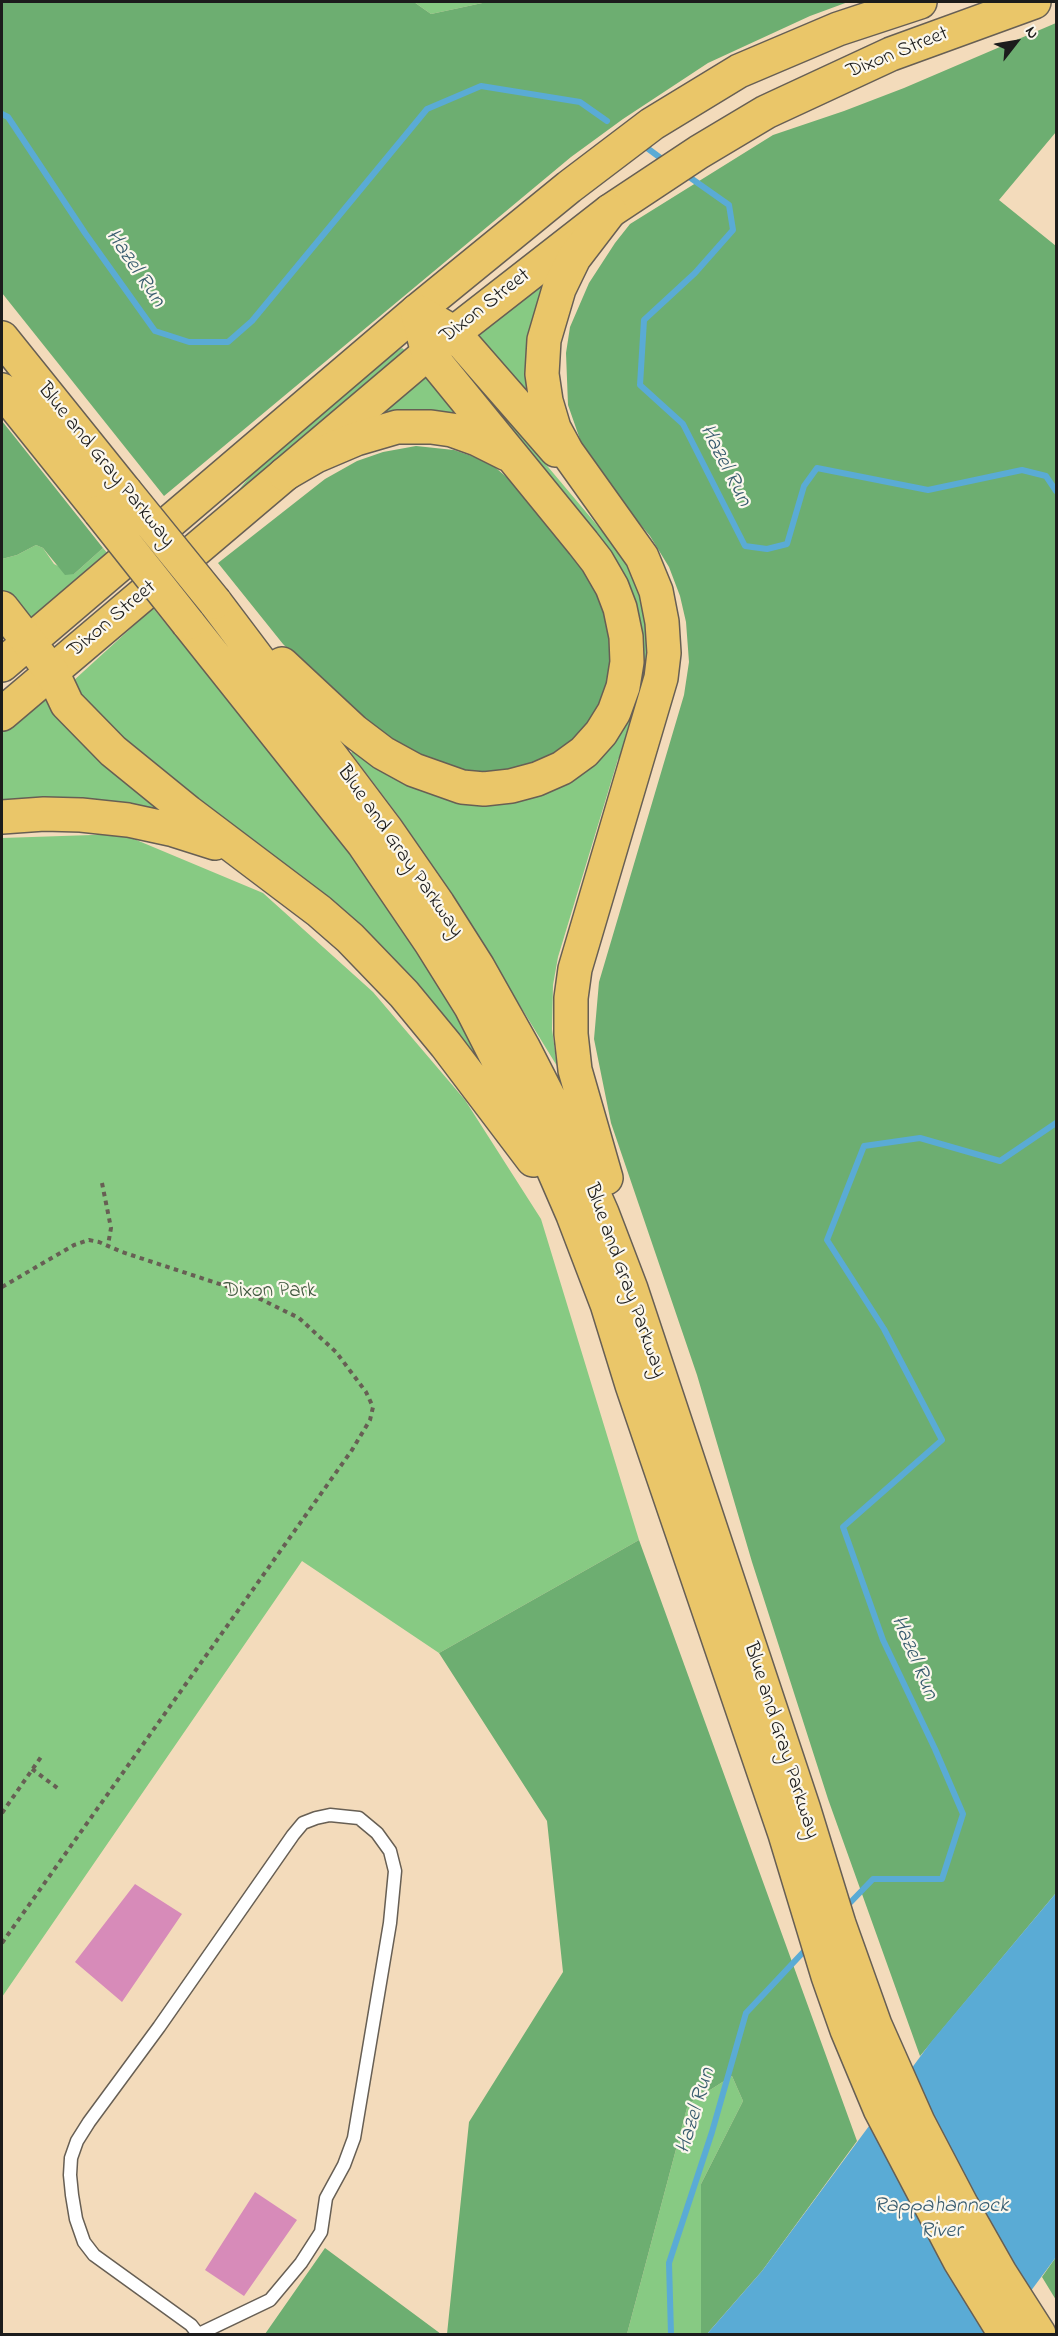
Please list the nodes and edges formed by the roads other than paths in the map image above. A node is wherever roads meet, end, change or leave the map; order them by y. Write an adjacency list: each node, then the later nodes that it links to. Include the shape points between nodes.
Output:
1 (920, 2): 4 (main road, Dixon Street, via 827,34 739,71 696,96 651,124 569,187)
2 (1034, 2): 3 (main road, Dixon Street, via 891,54 748,122)
3 (610, 212): 5 (main road, Dixon Street); 11 (main road, via 574,258 559,289 544,340 542,374 554,428)
4 (417, 311): 5 (main road); 7 (main road); 14 (main road, Dixon Street)
5 (453, 332): 7 (main road, Dixon Street); 11 (main road)
6 (2, 339): 12 (main road, Blue and Gray Parkway, bridge)
7 (428, 353): 9 (main road); 10 (main road, Dixon Street)
8 (2, 390): 20 (main road, Blue and Gray Parkway, bridge, via 363,843 471,1007)
9 (514, 457): 10 (main road, via 452,430 397,427 356,439); 12 (main road, via 597,561 612,587 626,637 623,687 614,711 601,734 562,768 511,786 483,789 462,787 414,770 354,731)
10 (285, 474): 16 (main road, Dixon Street)
11 (592, 488): 21 (main road, via 642,557 656,591 662,622 661,678 581,947 571,998 575,1070)
12 (214, 602): 21 (main road, Blue and Gray Parkway, via 386,829 478,967 523,1047 602,1213)
13 (2, 608): 14 (main road)
14 (29, 642): 15 (main road, Dixon Street); 16 (main road)
15 (2, 665)
16 (52, 672): 17 (main road, Dixon Street); 19 (main road, via 67,704 112,751)
17 (2, 714)
18 (2, 817): 19 (main road, via 53,814 128,820 174,830)
19 (246, 855): 20 (main road, via 350,938 404,994)
20 (573, 1215): 22 (main road, Blue and Gray Parkway)
21 (651, 1351): 22 (main road, Blue and Gray Parkway)
22 (794, 1822): 24 (main road, Blue and Gray Parkway, via 828,1976 880,2109 960,2261); 25 (main road, Blue and Gray Parkway, via 918,2122 973,2225)
23 (198, 2334): 23 (lane, via 94,2255 84,2242 72,2195 71,2158 89,2122 303,1823 330,1815 359,1818 390,1851 395,1870 390,1923 354,2138 326,2199 321,2232 301,2263 270,2300)
24 (1005, 2334)
25 (1039, 2334)

